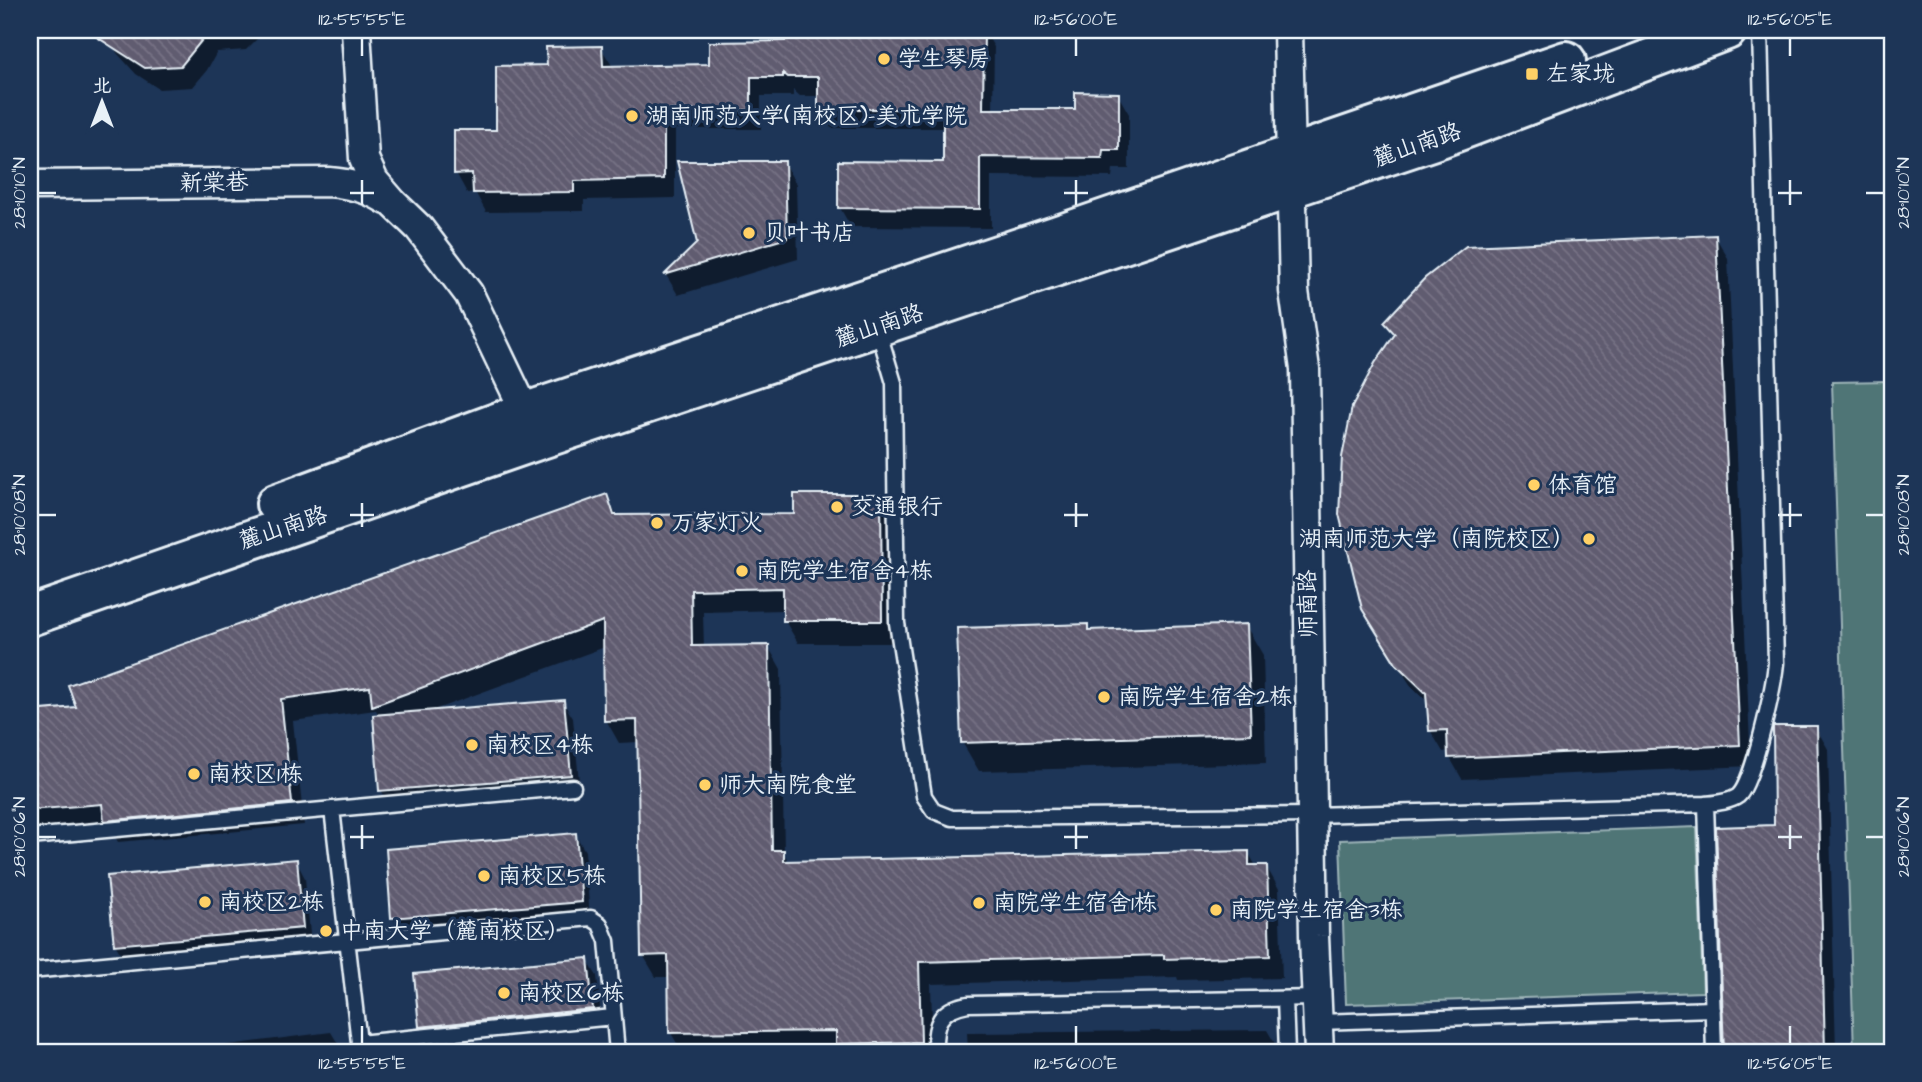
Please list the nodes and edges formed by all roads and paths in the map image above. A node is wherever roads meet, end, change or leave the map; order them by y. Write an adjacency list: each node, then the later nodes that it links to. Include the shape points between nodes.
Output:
1 (356, 30): 8 (street, via 364,159 374,181)
2 (1288, 30): 6 (street, 师南路)
3 (1650, 30): 6 (main road, 麓山南路)
4 (1727, 30): 6 (main road, 麓山南路, via 1440,138)
5 (1760, 30): 14 (lane, via 1776,663 1748,781 1738,796)
6 (1292, 171): 9 (main road, 麓山南路); 16 (street, 师南路, via 1294,291 1305,369)
7 (30, 185): 8 (street, 新棠巷, via 328,182 353,184)
8 (393, 203): 10 (street, via 419,228 469,294)
9 (872, 313): 10 (main road, 麓山南路); 16 (lane, via 894,383 897,623 924,796 933,811 952,818)
10 (532, 426): 11 (main road, 麓山南路); 12 (main road, 麓山南路)
11 (30, 591)
12 (30, 616)
13 (573, 787): 15 (lane)
14 (1706, 804): 16 (lane); 21 (lane)
15 (332, 809): 17 (lane); 18 (lane)
16 (1312, 815): 22 (street, 师南路)
17 (30, 838)
18 (348, 941): 19 (lane); 23 (lane, via 591,918 600,924 607,940); 24 (lane)
19 (30, 971)
20 (1285, 999): 22 (lane); 26 (lane, via 968,1004 942,1015); 27 (lane)
21 (1713, 1009): 22 (lane); 29 (lane)
22 (1317, 1010): 28 (street, 师南路)
23 (613, 1017): 24 (lane); 25 (lane)
24 (360, 1047)
25 (617, 1052)
26 (935, 1052)
27 (1287, 1052)
28 (1319, 1052)
29 (1714, 1052)

